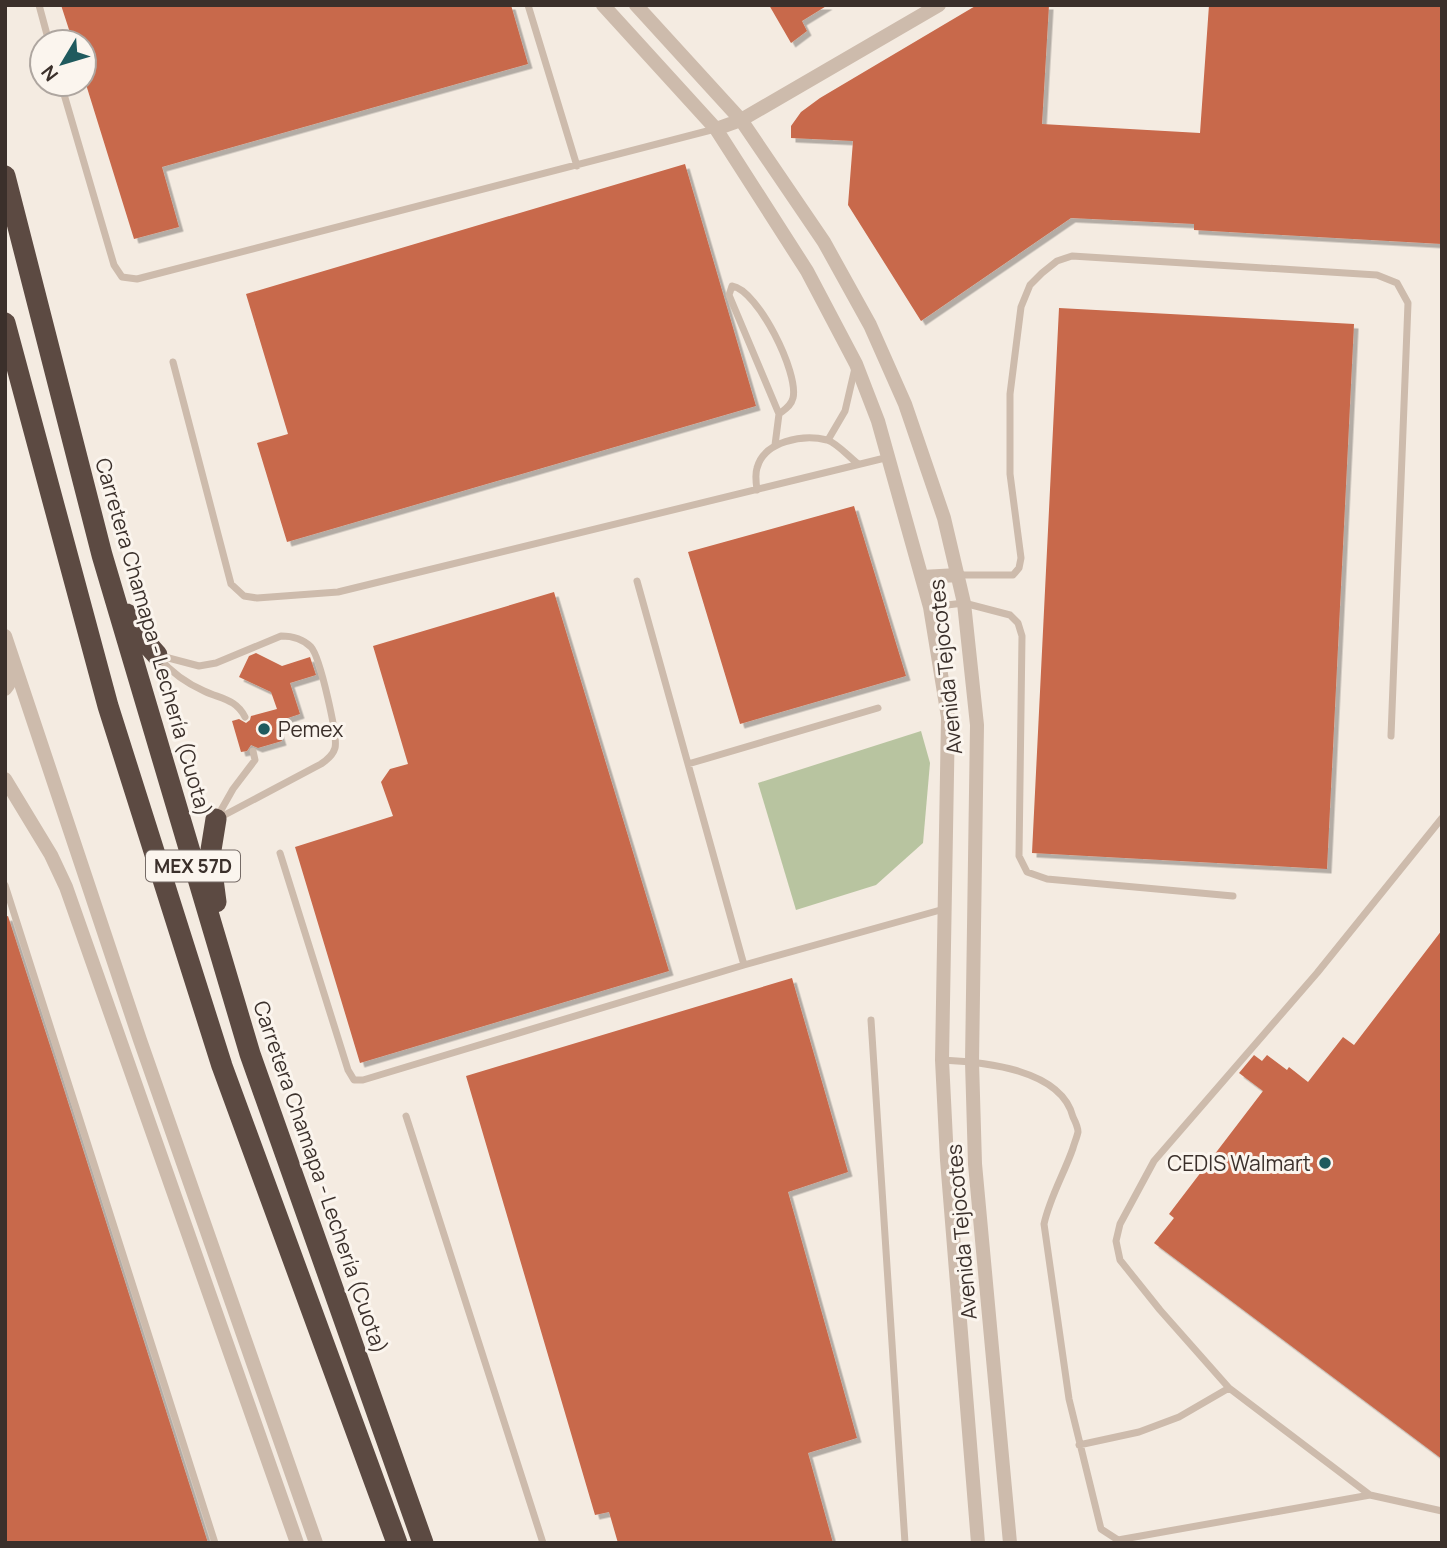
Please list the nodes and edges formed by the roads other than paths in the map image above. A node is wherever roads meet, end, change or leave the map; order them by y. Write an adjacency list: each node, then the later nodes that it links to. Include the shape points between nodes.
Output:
1 (39, 5): 6 (lane)
2 (528, 5): 10 (lane)
3 (603, 5): 9 (street, Avenida Tejocotes)
4 (636, 5): 8 (street, Avenida Tejocotes)
5 (939, 5): 8 (street)
6 (45, 28)
7 (65, 98): 10 (lane, via 114,265 122,276 137,279)
8 (741, 120): 9 (street); 22 (street, Avenida Tejocotes, via 824,242 870,325 926,462)
9 (716, 129): 10 (lane); 14 (street, Avenida Tejocotes, via 807,271)
10 (577, 166)
11 (5, 176): 21 (highway, Carretera Chamapa - Lechería (Cuota) / MEX 57D)
12 (5, 323): 56 (highway, MEX 57D, via 108,706 222,1066)
13 (173, 362): 20 (lane, via 231,584 244,596 338,592)
14 (856, 364): 16 (lane, via 845,411); 18 (street, Avenida Tejocotes)
15 (779, 414): 15 (lane, via 729,295 732,286 742,289 757,309 789,366 794,394); 17 (lane)
16 (828, 440): 17 (lane); 19 (lane)
17 (775, 445): 20 (lane, via 756,469)
18 (890, 457): 19 (lane); 23 (street, Avenida Tejocotes)
19 (857, 463): 20 (lane)
20 (757, 490)
21 (102, 555): 28 (highway, via 130,619); 45 (highway, Carretera Chamapa - Lechería (Cuota) / MEX 57D)
22 (958, 575): 23 (street); 25 (street, Avenida Tejocotes); 33 (lane, via 1013,575 1019,568 1010,474 1010,394 1021,307 1030,285 1058,261 1072,256 1377,275 1396,283 1408,303)
23 (922, 577): 26 (street, Avenida Tejocotes)
24 (637, 581): 35 (lane)
25 (964, 603): 26 (lane); 41 (lane, via 1010,615 1018,623 1019,856 1027,872 1047,879); 47 (street, Avenida Tejocotes, via 977,725)
26 (930, 607): 42 (street, Avenida Tejocotes, via 948,717)
27 (6, 639): 29 (street)
28 (157, 655): 32 (lane, via 172,674 234,702); 38 (lane, via 199,666 290,636 312,648 319,661 336,739 333,754)
29 (12, 658): 30 (street); 55 (street)
30 (5, 689)
31 (878, 708): 35 (lane)
32 (245, 717)
33 (1391, 736)
34 (253, 751): 38 (lane, via 255,760)
35 (688, 764): 43 (lane)
36 (5, 779): 54 (street, via 66,887)
37 (1442, 818): 49 (lane, via 1317,973 1154,1161 1120,1224 1116,1241 1120,1260)
38 (216, 819): 45 (highway, via 210,856 212,889 238,982)
39 (280, 853): 43 (lane, via 354,1080)
40 (5, 885): 53 (lane)
41 (1233, 896)
42 (945, 909): 43 (lane); 46 (street, Avenida Tejocotes)
43 (744, 965)
44 (872, 1020): 59 (lane)
45 (250, 1054): 57 (highway, Carretera Chamapa - Lechería (Cuota) / MEX 57D)
46 (942, 1060): 47 (lane); 60 (street, Avenida Tejocotes)
47 (972, 1062): 50 (lane, via 1031,1075 1058,1090 1071,1108 1078,1132 1044,1224); 61 (street, Avenida Tejocotes, via 975,1164)
48 (406, 1116): 58 (lane)
49 (1228, 1388): 50 (lane, via 1180,1417 1139,1432); 51 (lane)
50 (1079, 1445): 51 (lane, via 1101,1529 1118,1540)
51 (1370, 1495): 52 (lane)
52 (1442, 1511)
53 (215, 1543)
54 (297, 1543)
55 (316, 1543)
56 (397, 1543)
57 (423, 1543)
58 (543, 1543)
59 (905, 1543)
60 (978, 1543)
61 (1010, 1543)

